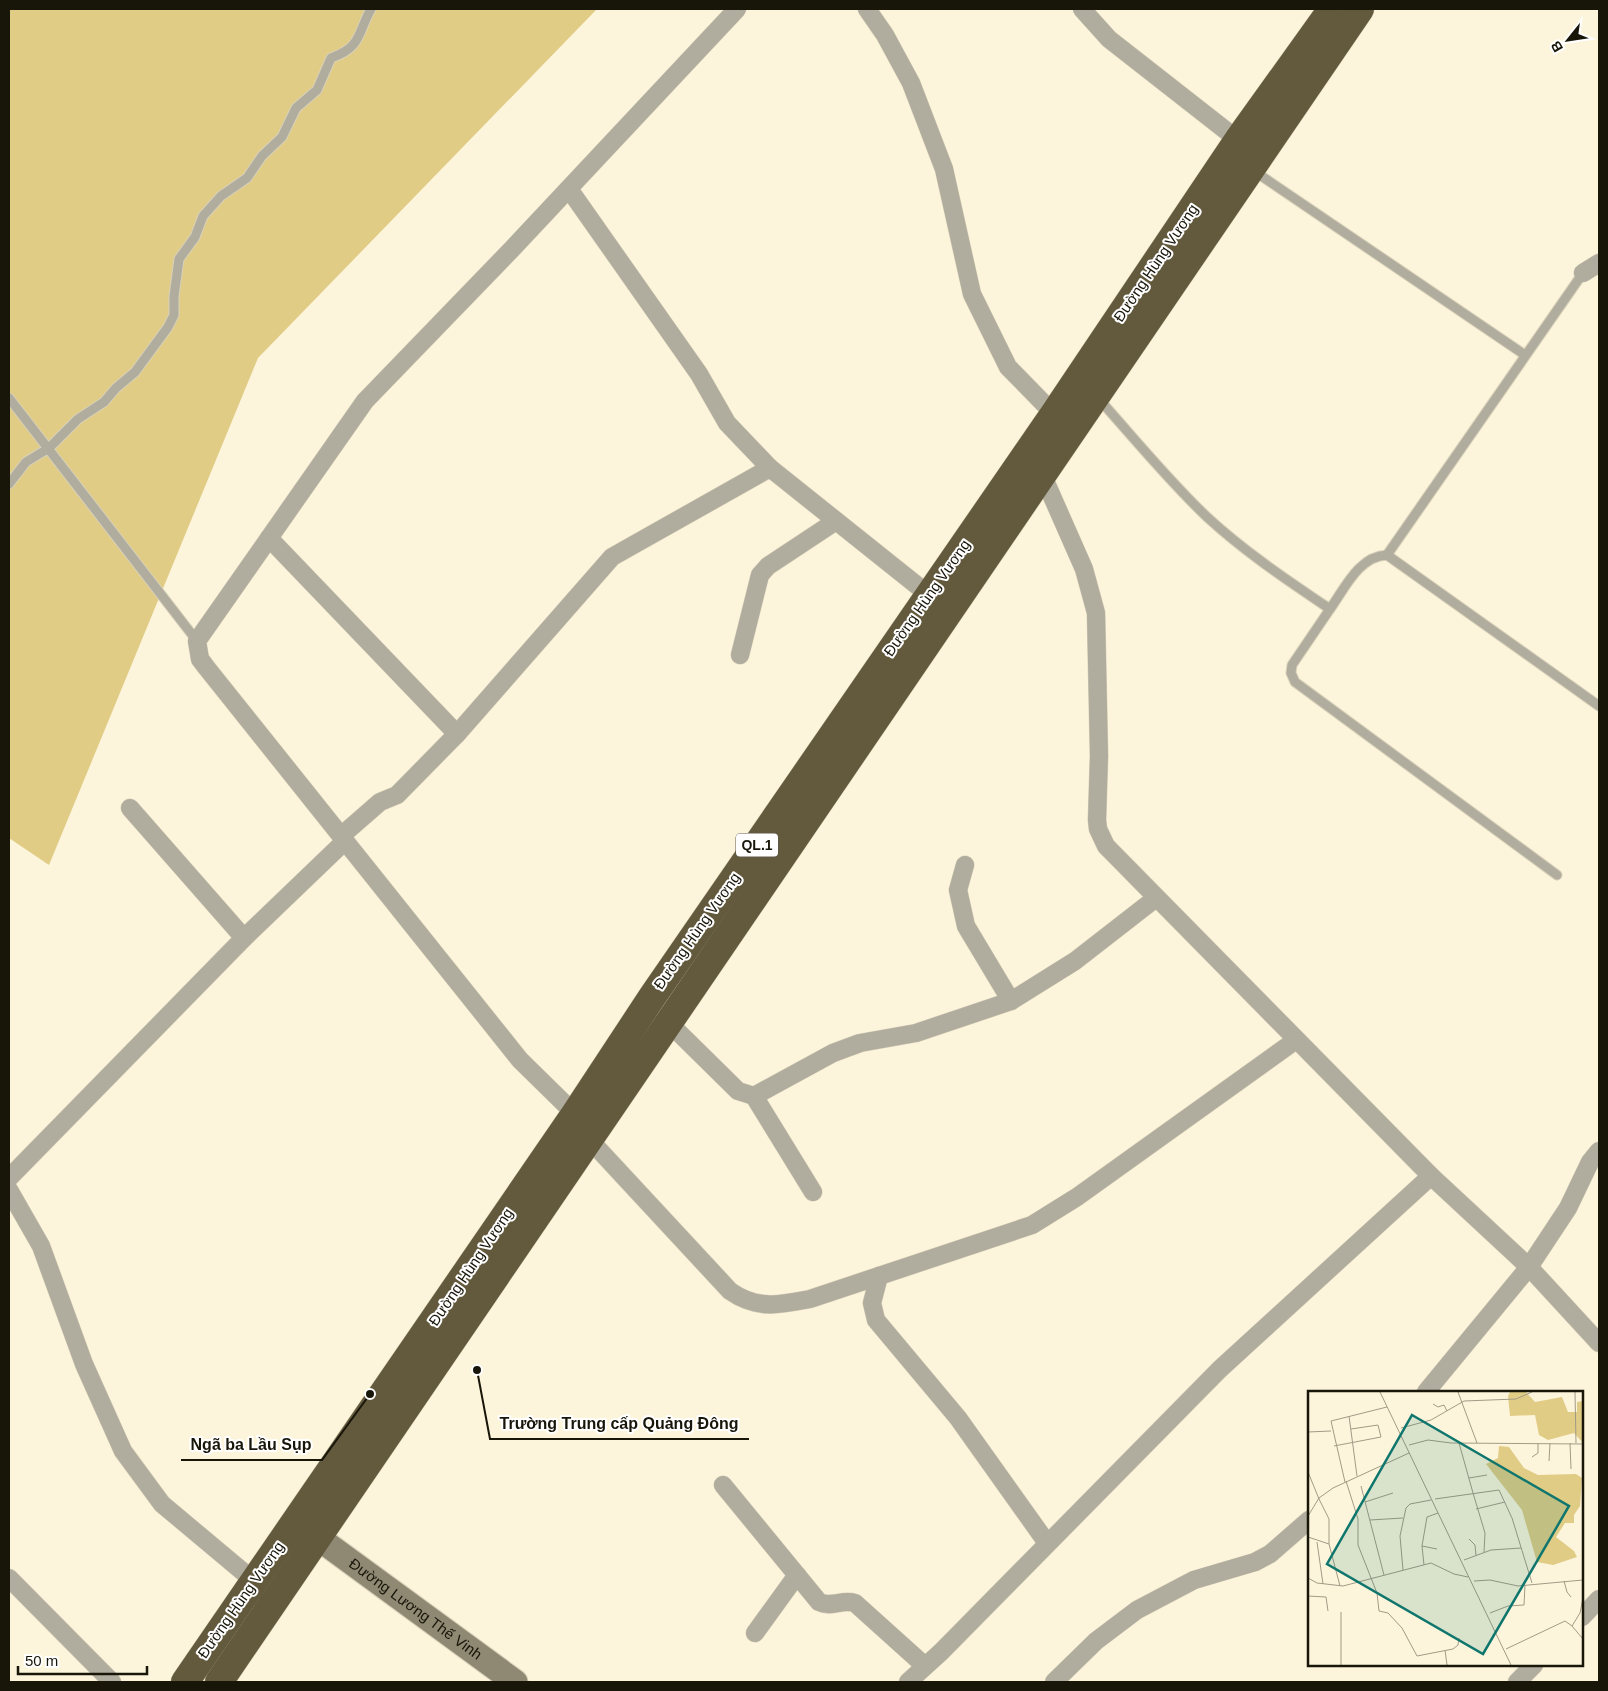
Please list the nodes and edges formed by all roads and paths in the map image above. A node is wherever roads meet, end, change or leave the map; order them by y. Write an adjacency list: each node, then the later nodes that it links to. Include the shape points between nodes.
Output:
1 (371, 9): 16 (lane, via 356,44 332,58 317,90 296,108 282,137 262,156 250,175 221,196 203,216 195,237 179,259 174,315 157,343 135,372 104,402 78,419)
2 (737, 9): 9 (street)
3 (867, 9): 15 (street, via 911,83 941,160 972,294 1008,368)
4 (1082, 9): 7 (street, via 1109,40)
5 (1332, 9): 7 (highway, Đường Hùng Vương / QL.1)
6 (1360, 9): 8 (highway, Đường Hùng Vương / QL.1)
7 (1238, 140): 15 (highway, Đường Hùng Vương / QL.1)
8 (1250, 169): 12 (lane); 13 (highway, Đường Hùng Vương / QL.1)
9 (569, 189): 17 (street, via 699,374 727,423); 21 (street, via 365,400)
10 (1599, 262): 11 (street)
11 (1583, 273): 12 (lane)
12 (1525, 355): 22 (lane)
13 (1096, 396): 18 (highway, Đường Hùng Vương / QL.1); 24 (lane, via 1209,518 1262,563)
14 (9, 398): 16 (lane)
15 (1054, 414): 23 (highway, Đường Hùng Vương / QL.1)
16 (49, 448): 19 (lane, via 26,462); 25 (lane)
17 (770, 468): 20 (street); 28 (street, via 612,557)
18 (1043, 476): 33 (street, via 1084,569 1096,613 1098,829 1111,852); 36 (highway, Đường Hùng Vương / QL.1)
19 (9, 484)
20 (836, 521): 23 (street); 26 (street, via 768,566 760,575)
21 (268, 538): 25 (street); 28 (street)
22 (1387, 555): 24 (lane, via 1375,556 1364,562); 27 (lane)
23 (929, 595): 39 (highway, Đường Hùng Vương / QL.1)
24 (1330, 608): 32 (lane, via 1292,665 1290,674 1295,682)
25 (197, 641): 30 (street, via 200,658 206,667)
26 (740, 655)
27 (1599, 706)
28 (457, 734): 30 (street, via 397,795 380,802)
29 (130, 808): 34 (street)
30 (343, 838): 34 (street); 39 (street, via 520,1060)
31 (965, 865): 35 (street, via 958,890 966,926)
32 (1557, 875)
33 (1156, 898): 35 (street, via 1075,961); 37 (street)
34 (244, 938): 43 (street)
35 (1011, 1001): 38 (street, via 916,1033 860,1043 833,1053)
36 (668, 1021): 38 (street, via 738,1091); 40 (highway, Đường Hùng Vương / QL.1)
37 (1296, 1040): 42 (street); 47 (street, via 1077,1198 1032,1225)
38 (754, 1096): 45 (street)
39 (575, 1114): 56 (highway, Đường Hùng Vương / QL.1)
40 (588, 1138): 47 (street, via 730,1291 744,1300 761,1305 783,1305); 52 (highway, Đường Hùng Vương / QL.1)
41 (1599, 1151): 46 (street, via 1590,1162 1568,1208)
42 (1431, 1176): 46 (street); 53 (street, via 1220,1369)
43 (9, 1178)
44 (9, 1190): 56 (street, via 41,1246 84,1364 124,1451 162,1504)
45 (813, 1192)
46 (1529, 1267): 48 (street); 49 (street)
47 (879, 1276): 53 (street, via 872,1303 876,1320 958,1418)
48 (1599, 1343)
49 (1427, 1391)
50 (723, 1485): 54 (street)
51 (1308, 1521): 67 (street, via 1270,1554 1255,1562 1194,1580 1138,1610 1096,1641)
52 (318, 1537): 64 (highway, Đường Hùng Vương / QL.1); 65 (street, Đường Lương Thế Vinh)
53 (1047, 1543): 60 (street)
54 (796, 1575): 59 (street); 60 (street, via 824,1605 846,1601 855,1603)
55 (9, 1578): 62 (street)
56 (254, 1581): 63 (highway, Đường Hùng Vương / QL.1)
57 (1599, 1599): 58 (street)
58 (1583, 1616)
59 (755, 1633)
60 (926, 1666): 66 (street)
61 (1533, 1666): 68 (street)
62 (112, 1682)
63 (185, 1682)
64 (218, 1682)
65 (514, 1682)
66 (908, 1682)
67 (1054, 1682)
68 (1517, 1682)

